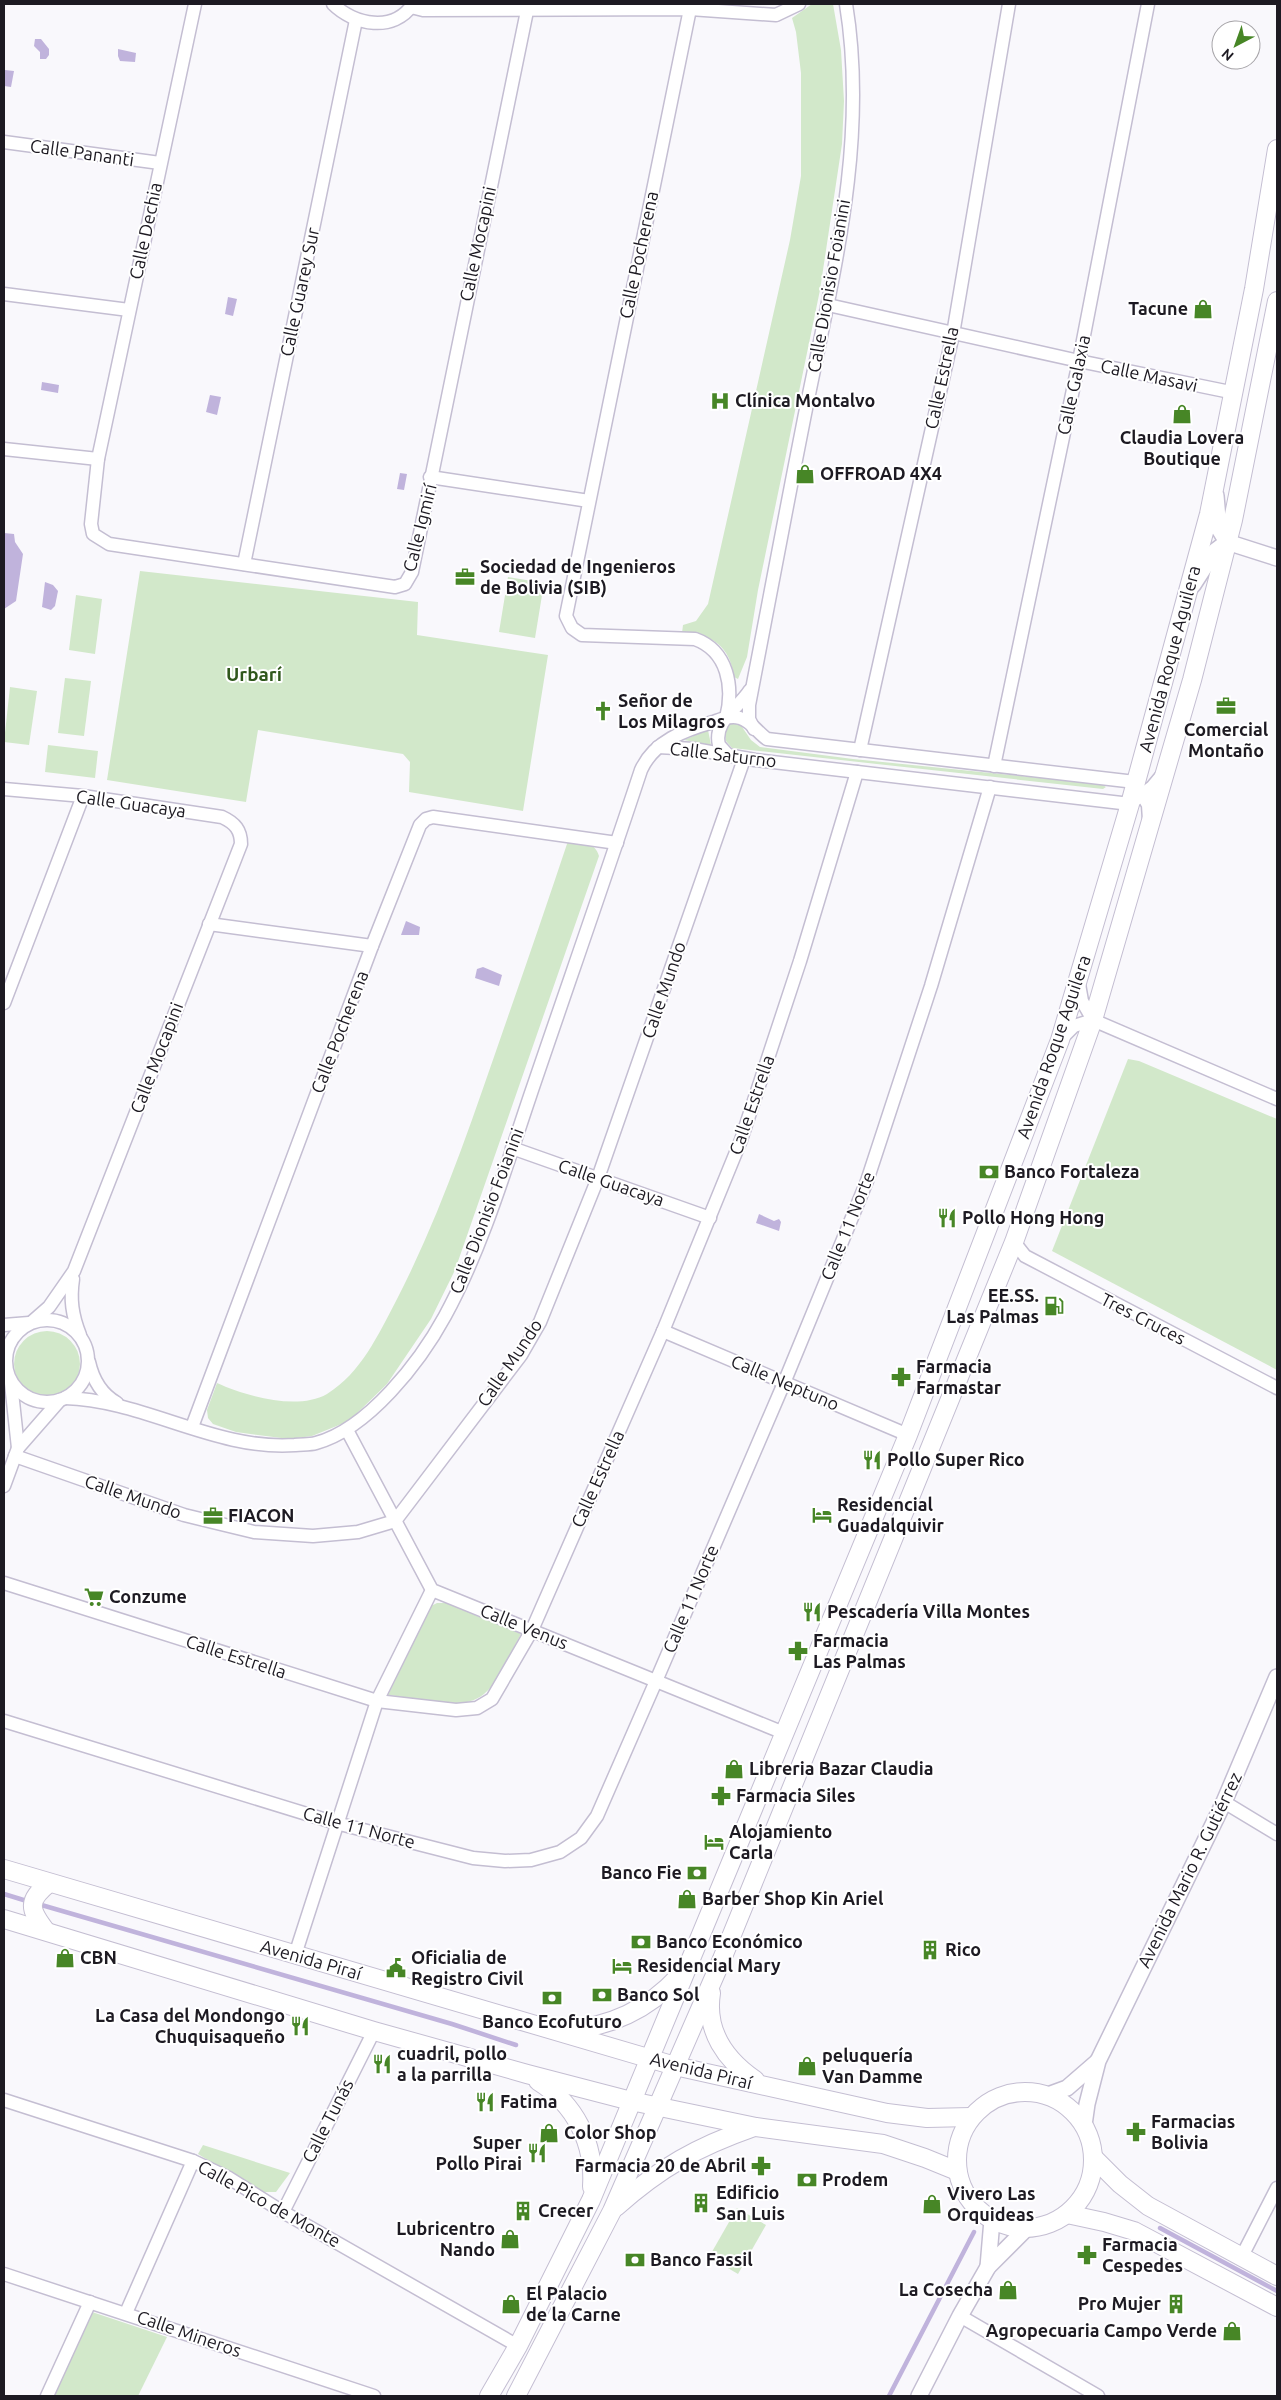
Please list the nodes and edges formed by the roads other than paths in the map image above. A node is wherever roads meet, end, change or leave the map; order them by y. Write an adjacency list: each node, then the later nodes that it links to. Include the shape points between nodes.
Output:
1 (195, 4): 13 (street, Calle Dechia)
2 (334, 4): 10 (street)
3 (798, 4): 8 (street, via 776,15)
4 (846, 4): 17 (street, Calle Dionisio Foianini, via 852,42 853,122 844,214)
5 (1009, 4): 19 (street, Calle Estrella)
6 (1148, 4): 20 (street, Calle Galaxia)
7 (412, 5): 9 (street, via 423,10); 10 (street, via 399,17 386,22 371,24)
8 (690, 9): 9 (street); 27 (street, Calle Pocherena)
9 (527, 11): 25 (street, Calle Mocapini)
10 (356, 20): 30 (street, Calle Guarey Sur)
11 (4, 142): 13 (street, Calle Pananti)
12 (1277, 149): 14 (main road, Avenida Roque Aguilera)
13 (160, 163): 18 (street, Calle Dechia)
14 (1254, 289): 21 (main road, via 1265,299); 22 (main road, Avenida Roque Aguilera)
15 (4, 294): 18 (street)
16 (1277, 301): 21 (main road, Avenida Roque Aguilera)
17 (828, 305): 19 (street, Calle Masavi); 32 (street, Calle Dionisio Foianini)
18 (129, 310): 24 (street, Calle Dechia)
19 (953, 334): 20 (street, Calle Masavi); 37 (street, Calle Estrella)
20 (1080, 362): 22 (street, Calle Masavi); 40 (street, Calle Galaxia)
21 (1264, 373): 28 (main road, Avenida Roque Aguilera)
22 (1235, 393): 26 (main road, Avenida Roque Aguilera)
23 (4, 449): 24 (street)
24 (98, 459): 30 (street, Calle Igmirí, via 91,524 93,534 101,540 109,544)
25 (430, 477): 27 (street, Calle Igmirí); 30 (street, Calle Igmirí, via 412,572 405,584 395,587)
26 (1215, 487): 28 (street, via 1219,529); 31 (main road, Avenida Roque Aguilera)
27 (589, 501): 33 (street, via 566,616 572,628 582,635 695,639 712,649 724,664)
28 (1228, 542): 29 (street); 31 (street, via 1215,551); 41 (main road, Avenida Roque Aguilera)
29 (1277, 558)
30 (244, 564)
31 (1187, 596): 45 (main road, Avenida Roque Aguilera)
32 (754, 680): 33 (street); 34 (street, Calle Dionisio Foianini, via 742,702); 35 (street, Calle Dionisio Foianini, via 749,705 750,719)
33 (730, 687): 34 (street)
34 (726, 718): 35 (street, Calle Saturno, via 747,721); 36 (street, Calle Saturno, via 692,728); 38 (street, via 721,723 717,738)
35 (756, 731): 37 (street, Calle Saturno, via 768,739)
36 (658, 747): 38 (street, Calle Saturno); 48 (street, Calle Dionisio Foianini, via 646,758)
37 (860, 750): 40 (street, Calle Saturno)
38 (730, 756): 39 (street, Calle Saturno)
39 (744, 759): 42 (street, Calle Saturno); 58 (street, Calle Mundo)
40 (994, 766): 45 (street, Calle Saturno)
41 (1166, 769): 45 (street); 47 (main road, Avenida Roque Aguilera)
42 (857, 772): 43 (street, Calle Saturno); 59 (street, Calle Estrella, via 788,998 741,1140)
43 (990, 788): 45 (street, Calle Saturno); 68 (street, Calle 11 Norte, via 931,986 867,1181)
44 (4, 790): 46 (street, Calle Guacaya)
45 (1137, 794): 47 (street, via 1150,815); 52 (main road, Avenida Roque Aguilera)
46 (83, 796): 49 (street, Calle Guacaya, via 222,817 237,827); 53 (street)
47 (1149, 828): 54 (main road, Avenida Roque Aguilera)
48 (617, 843): 51 (street, Calle Pocherena, via 433,817 426,819 420,825); 57 (street, Calle Dionisio Foianini)
49 (241, 844): 50 (street, Calle Mocapini)
50 (209, 924): 51 (street); 61 (street, Calle Mocapini)
51 (372, 946): 72 (street, Calle Pocherena)
52 (1079, 981): 54 (street, via 1082,1001); 55 (main road, Avenida Roque Aguilera)
53 (4, 1003)
54 (1093, 1020): 55 (street, via 1074,1026); 56 (street); 60 (main road, Avenida Roque Aguilera)
55 (1060, 1040): 74 (main road, Avenida Roque Aguilera)
56 (1277, 1099)
57 (512, 1148): 58 (street, Calle Guacaya); 73 (street, Calle Dionisio Foianini, via 467,1273 445,1317 401,1378)
58 (598, 1178): 59 (street, Calle Guacaya); 77 (street, Calle Mundo, via 540,1322 521,1355)
59 (710, 1218): 64 (street, Calle Estrella)
60 (1014, 1242): 69 (street, Tres Cruces, via 1025,1256); 95 (main road, Avenida Roque Aguilera)
61 (74, 1271): 62 (street, Calle Mocapini, via 49,1307); 65 (street, Calle Mocapini, via 72,1316)
62 (31, 1322): 63 (street); 65 (street, via 60,1321); 67 (street, via 10,1340 6,1352)
63 (4, 1325)
64 (663, 1331): 68 (street, Calle Neptuno); 80 (street, Calle Estrella)
65 (80, 1337): 66 (street)
66 (88, 1358): 70 (street, via 83,1381); 71 (street, Calle Dionisio Foianini, via 91,1373 99,1387)
67 (8, 1377): 70 (street, via 20,1392 32,1399 46,1402); 75 (street, via 16,1411)
68 (784, 1383): 74 (street, Calle Neptuno); 82 (street, Calle 11 Norte)
69 (1277, 1388)
70 (62, 1399): 71 (street, Calle Dionisio Foianini, via 92,1400); 75 (street)
71 (124, 1407): 72 (street, Calle Dionisio Foianini)
72 (192, 1428): 73 (street, Calle Dionisio Foianini, via 234,1440 275,1446 315,1444)
73 (347, 1430): 77 (street)
74 (908, 1436): 85 (main road, Avenida Roque Aguilera)
75 (17, 1452): 76 (street); 77 (street, Calle Mundo, via 184,1515 254,1532 313,1536 358,1532)
76 (4, 1486)
77 (395, 1521): 79 (street)
78 (4, 1583): 83 (street, Calle Estrella)
79 (432, 1590): 80 (street, Calle Venus); 83 (street)
80 (532, 1630): 82 (street, Calle Venus); 83 (street, Calle Estrella, via 498,1691 477,1708)
81 (1277, 1677): 86 (street, Avenida Mario R. Gutiérrez)
82 (656, 1682): 85 (street, Calle Venus); 87 (street, Calle 11 Norte, via 597,1816 581,1838 560,1852 531,1860 473,1858)
83 (377, 1702): 87 (street)
84 (4, 1721): 87 (street, Calle 11 Norte)
85 (784, 1732): 94 (main road, Avenida Roque Aguilera)
86 (1224, 1802): 88 (street); 99 (street, Avenida Mario R. Gutiérrez)
87 (336, 1823): 93 (street)
88 (1277, 1834)
89 (15, 1875): 90 (main road, Avenida Piraí); 91 (main road, via 26,1900)
90 (45, 1887): 92 (main road, via 34,1898 32,1906); 93 (main road, Avenida Piraí)
91 (9, 1917): 92 (main road)
92 (42, 1926): 96 (main road)
93 (294, 1956): 97 (main road, Avenida Piraí)
94 (686, 1968): 97 (main road, via 650,2003 628,2015 579,2030); 98 (main road, Avenida Roque Aguilera)
95 (713, 1979): 100 (main road, Avenida Roque Aguilera); 102 (main road, via 709,2003 712,2027 722,2049 736,2067 750,2077)
96 (374, 2031): 101 (main road); 117 (street, Calle Tunás)
97 (554, 2031): 98 (main road, Avenida Piraí)
98 (649, 2058): 100 (main road, Avenida Piraí); 105 (main road, Avenida Roque Aguilera)
99 (1098, 2061): 103 (street, Avenida Mario R. Gutiérrez, via 1067,2088); 108 (street, Avenida Mario R. Gutiérrez)
100 (675, 2066): 102 (main road, Avenida Piraí); 106 (main road, Avenida Roque Aguilera)
101 (526, 2074): 105 (main road); 114 (main road, via 553,2090 573,2113 587,2140 593,2170)
102 (779, 2089): 107 (main road, Avenida Piraí, via 887,2113 927,2118)
103 (1048, 2095): 107 (main road, via 1006,2094 987,2103); 108 (main road, via 1075,2112)
104 (4, 2100): 111 (street, Calle Pico de Monte)
105 (631, 2101): 106 (main road); 114 (main road, Avenida Roque Aguilera)
106 (657, 2107): 109 (main road); 116 (main road, Avenida Roque Aguilera)
107 (972, 2117): 112 (main road, via 961,2134 956,2152)
108 (1084, 2125): 110 (main road)
109 (756, 2127): 112 (main road, via 884,2144); 116 (main road, via 716,2140 678,2159 643,2182)
110 (1094, 2158): 115 (main road); 118 (main road, via 1091,2179 1082,2198)
111 (194, 2161): 117 (street, Calle Pico de Monte, via 230,2178); 128 (street)
112 (957, 2171): 119 (main road, via 966,2195 982,2214)
113 (1277, 2188): 122 (street)
114 (591, 2200): 130 (main road, Avenida Roque Aguilera)
115 (1148, 2206): 121 (main road, via 1138,2217); 122 (main road)
116 (612, 2211): 132 (main road, Avenida Roque Aguilera)
117 (283, 2212): 130 (street, Calle Pico de Monte)
118 (1067, 2214): 120 (main road, via 1048,2225); 121 (main road)
119 (992, 2220): 120 (main road, via 1008,2228); 123 (street)
120 (1026, 2229): 123 (street)
121 (1134, 2231): 127 (main road)
122 (1242, 2258): 125 (main road)
123 (988, 2267): 129 (street)
124 (4, 2274): 126 (street, Calle Mineros)
125 (1277, 2276)
126 (90, 2302): 128 (street, Calle Mineros); 133 (street)
127 (1277, 2307)
128 (126, 2313): 134 (street, Calle Mineros)
129 (960, 2316): 135 (street); 136 (street)
130 (518, 2346): 131 (main road, Avenida Roque Aguilera)
131 (492, 2393)
132 (519, 2395)
133 (47, 2396)
134 (374, 2396)
135 (919, 2396)
136 (1098, 2396)

